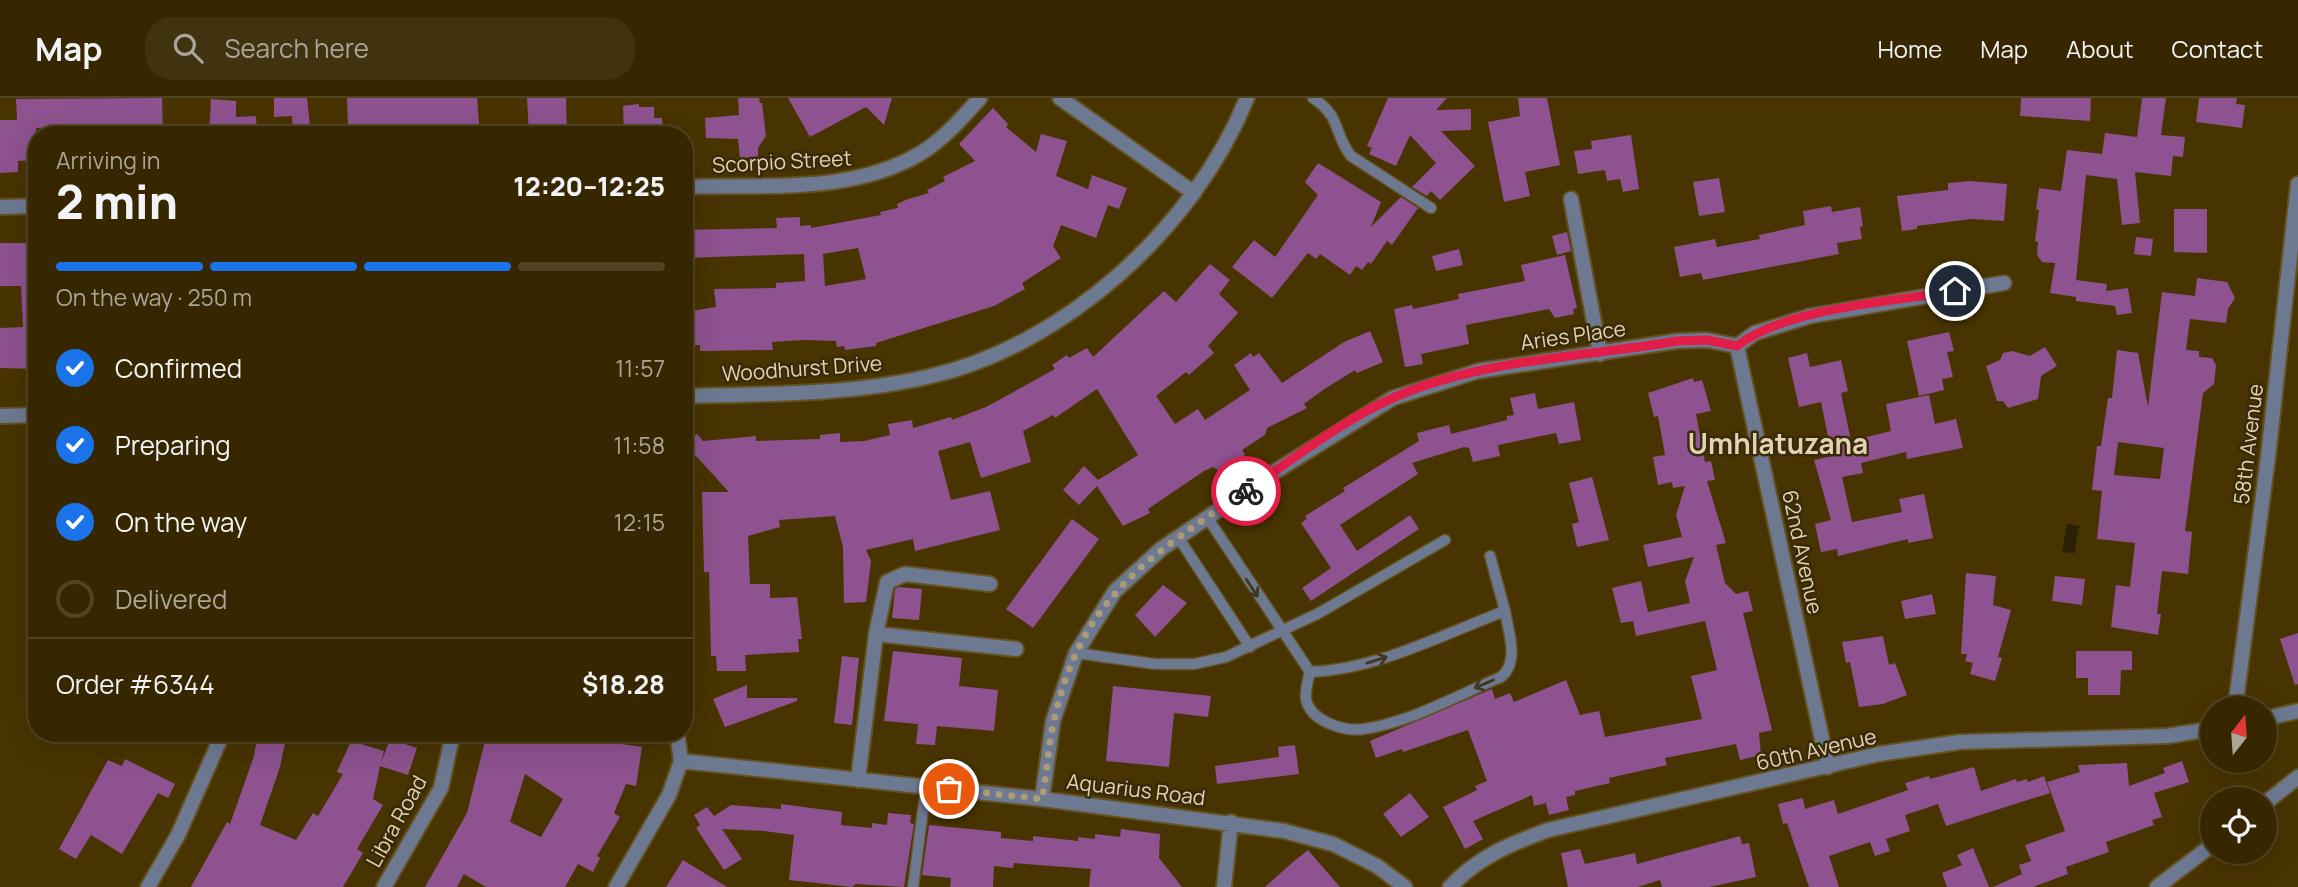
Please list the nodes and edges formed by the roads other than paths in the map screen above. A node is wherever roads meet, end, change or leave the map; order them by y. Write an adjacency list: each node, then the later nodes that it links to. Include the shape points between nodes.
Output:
1 (980, 98): 6 (street, Scorpio Street, via 953,128 922,152 884,172 848,182)
2 (1060, 98): 7 (street)
3 (1247, 98): 7 (street, Woodhurst Drive, via 1236,125)
4 (1312, 98): 11 (lane, via 1334,116 1342,144 1351,156)
5 (2298, 184): 30 (street, 58th Avenue)
6 (693, 187)
7 (1194, 193): 15 (street, Woodhurst Drive, via 1094,296 974,364 865,389)
8 (1571, 199): 14 (street)
9 (28, 206): 10 (street)
10 (0, 207)
11 (1431, 208)
12 (2004, 283): 13 (street, via 1810,316 1755,333)
13 (1737, 346): 14 (street, Aries Place, via 1677,341); 38 (street, 62nd Avenue)
14 (1600, 354): 18 (street, Aries Place, via 1478,371 1393,398)
15 (693, 396)
16 (28, 415): 17 (street)
17 (0, 416)
18 (1207, 517): 19 (street, Aries Place); 24 (lane, one-way to 24)
19 (1178, 537): 26 (lane); 28 (street, Aries Place, via 1115,591)
20 (1445, 540): 24 (lane)
21 (1490, 556): 23 (lane)
22 (990, 583): 25 (street, via 905,573 895,577 884,589)
23 (1505, 611): 29 (lane, one-way to 23, via 1377,661); 29 (lane, one-way to 29, via 1511,645 1508,671 1393,721 1362,730 1321,720 1306,699)
24 (1280, 631): 26 (lane); 29 (lane)
25 (876, 634): 27 (street); 40 (street)
26 (1250, 646): 28 (lane, via 1194,664 1122,661)
27 (1016, 649)
28 (1076, 653): 43 (street, Aries Place, via 1053,721)
29 (1310, 672)
30 (2237, 696)
31 (2298, 712): 32 (street)
32 (2277, 716)
33 (2200, 731): 38 (street, 60th Avenue, via 1959,743 1879,754)
34 (219, 742): 46 (street, via 178,835)
35 (451, 742): 47 (street, Libra Road, via 441,788)
36 (678, 742): 37 (street)
37 (681, 761): 40 (street, Aquarius Road); 48 (street, via 669,795)
38 (1828, 767): 52 (street, 60th Avenue, via 1548,830 1499,848 1468,868)
39 (2298, 778): 42 (street)
40 (858, 780): 41 (street, Aquarius Road)
41 (926, 787): 43 (street, Aquarius Road); 49 (lane)
42 (2277, 794)
43 (1042, 799): 44 (street, Aquarius Road)
44 (1231, 822): 50 (street); 51 (street, Aquarius Road, via 1333,844 1377,866)
45 (2200, 854): 53 (street)
46 (148, 887)
47 (384, 887)
48 (616, 887)
49 (913, 887)
50 (1224, 887)
51 (1405, 887)
52 (1450, 887)
53 (2157, 887)

